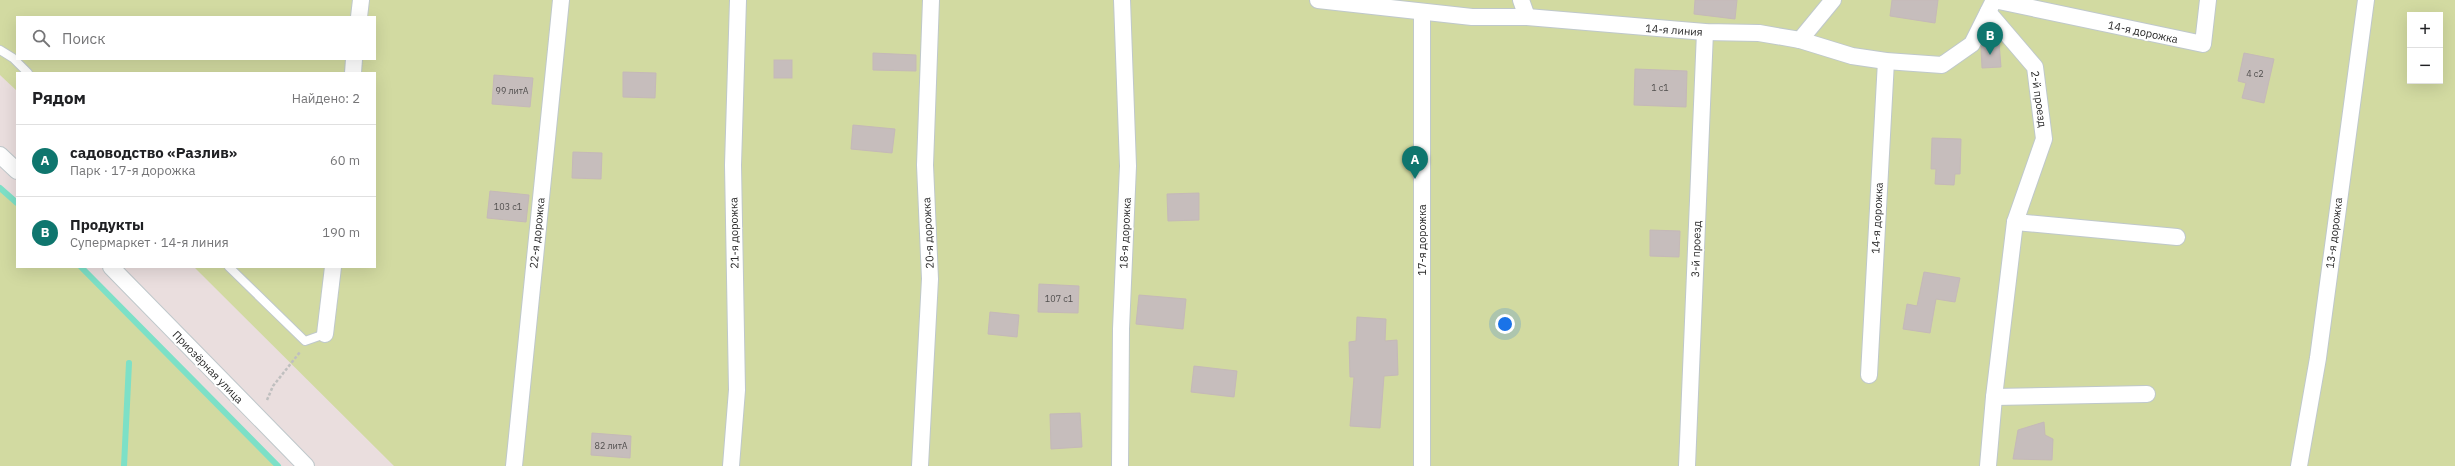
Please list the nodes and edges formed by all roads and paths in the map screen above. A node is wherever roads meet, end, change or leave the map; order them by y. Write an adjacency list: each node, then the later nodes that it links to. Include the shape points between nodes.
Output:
1 (360, 0): 13 (street)
2 (561, 0): 36 (street, 22-я дорожка)
3 (738, 0): 37 (street, 21-я дорожка, via 733,165 737,390)
4 (931, 0): 38 (street, 20-я дорожка, via 925,165 930,279)
5 (1122, 0): 39 (street, 18-я дорожка, via 1128,166 1121,329)
6 (1318, 0): 12 (street, 14-я линия)
7 (1521, 0): 14 (street)
8 (1833, 0): 16 (street)
9 (2208, 0): 11 (street, 14-я дорожка, via 2203,44)
10 (2366, 0): 43 (street, 13-я дорожка, via 2318,358)
11 (1992, 4): 19 (street, 14-я линия, via 1972,44 1942,65); 24 (street, 2-й проезд, via 2035,67 2044,139)
12 (1422, 13): 14 (street, 14-я линия, via 1472,18); 40 (street, 17-я дорожка)
13 (359, 16)
14 (1527, 17): 15 (street, 14-я линия)
15 (1705, 32): 16 (street, 14-я линия, via 1759,33); 41 (street, 3-й проезд)
16 (1800, 40): 19 (street, 14-я линия, via 1852,56)
17 (0, 50): 20 (lane, via 13,58)
18 (354, 60): 21 (street)
19 (1886, 61): 31 (street, 14-я дорожка)
20 (27, 72)
21 (353, 72)
22 (0, 155): 23 (street)
23 (16, 170)
24 (2015, 222): 25 (street); 33 (street, 2-й проезд)
25 (2177, 237)
26 (112, 268): 35 (street, Приозёрная улица)
27 (230, 268): 30 (lane)
28 (332, 268): 29 (street)
29 (326, 334): 30 (lane)
30 (305, 341): 34 (path, via 300,352 273,386)
31 (1869, 375)
32 (2148, 394): 33 (street)
33 (1994, 397): 42 (street, 2-й проезд)
34 (266, 402)
35 (306, 466)
36 (514, 466)
37 (731, 466)
38 (920, 466)
39 (1120, 466)
40 (1422, 466)
41 (1687, 466)
42 (1988, 466)
43 (2299, 466)

